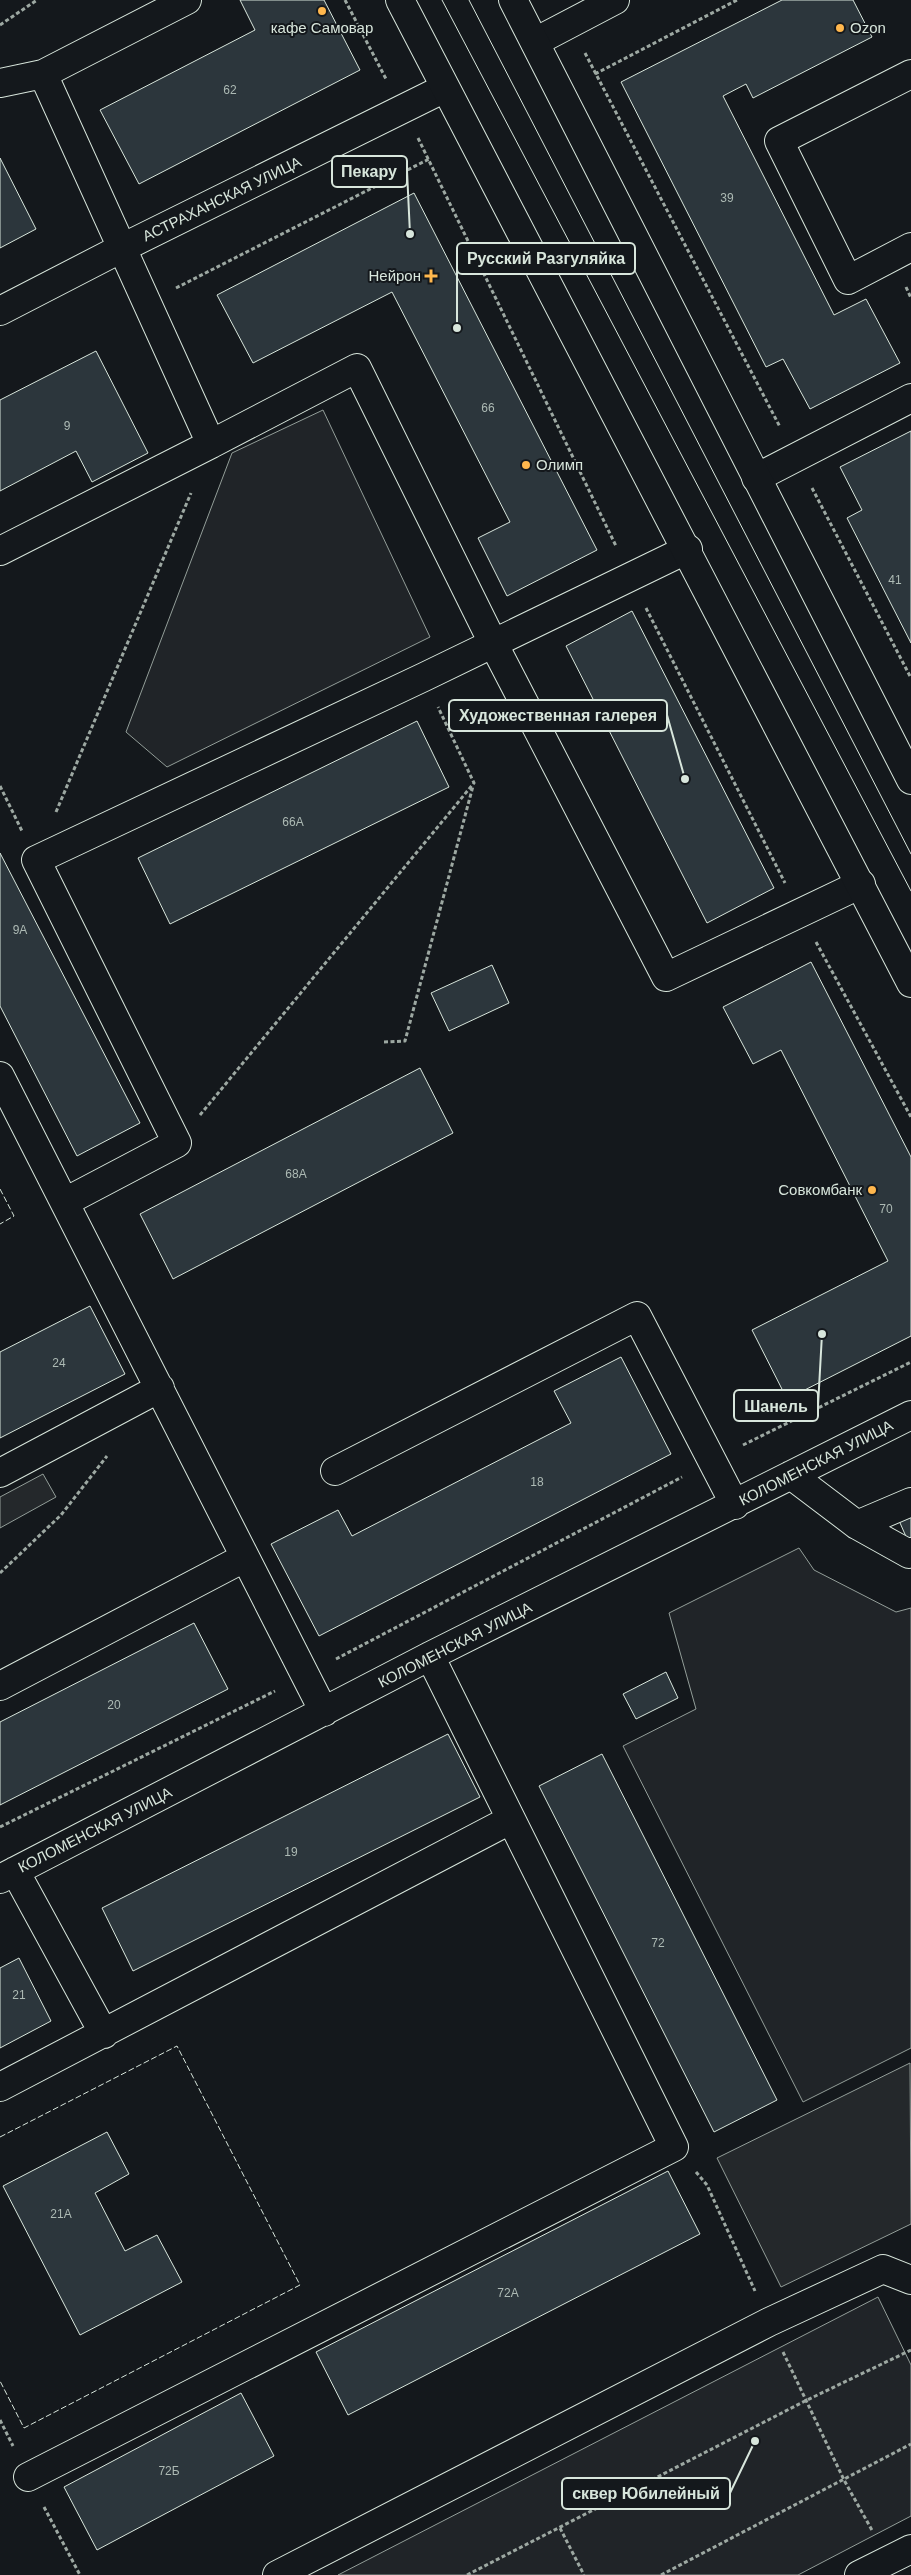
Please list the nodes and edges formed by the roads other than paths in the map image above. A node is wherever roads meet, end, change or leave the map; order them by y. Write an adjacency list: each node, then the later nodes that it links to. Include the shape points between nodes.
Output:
1 (187, 0): 6 (main road)
2 (400, 0): 9 (main road)
3 (513, 0): 5 (main road)
4 (615, 0): 5 (main road)
5 (535, 42): 15 (main road)
6 (43, 74): 8 (main road); 11 (main road)
7 (911, 74): 10 (main road, via 779,141 848,280)
8 (0, 83)
9 (445, 88): 11 (main road, АСТРАХАНСКАЯ УЛИЦА); 16 (main road)
10 (911, 247)
11 (122, 248): 12 (main road, АСТРАХАНСКАЯ УЛИЦА); 14 (main road)
12 (0, 310)
13 (911, 398): 15 (main road)
14 (211, 444): 17 (main road); 18 (main road, via 357,368)
15 (756, 478): 19 (main road)
16 (688, 549): 18 (main road); 20 (main road)
17 (0, 551)
18 (493, 643): 20 (main road, via 666,977); 23 (main road, via 36,860 177,1143)
19 (911, 780)
20 (861, 884): 21 (main road)
21 (911, 983)
22 (0, 1076): 23 (main road)
23 (64, 1202): 24 (main road)
24 (160, 1388): 27 (main road); 33 (main road)
25 (911, 1414): 28 (main road, КОЛОМЕНСКАЯ УЛИЦА)
26 (335, 1471): 30 (main road, via 637,1316)
27 (0, 1473)
28 (791, 1475): 30 (main road, КОЛОМЕНСКАЯ УЛИЦА); 31 (main road)
29 (911, 1502): 31 (main road)
30 (734, 1505): 34 (main road, КОЛОМЕНСКАЯ УЛИЦА)
31 (857, 1525): 32 (main road, via 909,1554)
32 (911, 1552)
33 (244, 1558): 35 (main road); 36 (main road)
34 (430, 1656): 36 (main road, КОЛОМЕНСКАЯ УЛИЦА); 37 (main road)
35 (0, 1686)
36 (324, 1712): 38 (main road, КОЛОМЕНСКАЯ УЛИЦА)
37 (510, 1820): 39 (main road); 42 (main road, via 674,2147)
38 (8, 1875): 39 (main road)
39 (104, 2034): 40 (main road)
40 (0, 2087)
41 (911, 2280): 44 (main road, via 883,2269 769,2322)
42 (28, 2477)
43 (910, 2552): 45 (main road)
44 (277, 2575)
45 (859, 2575)

